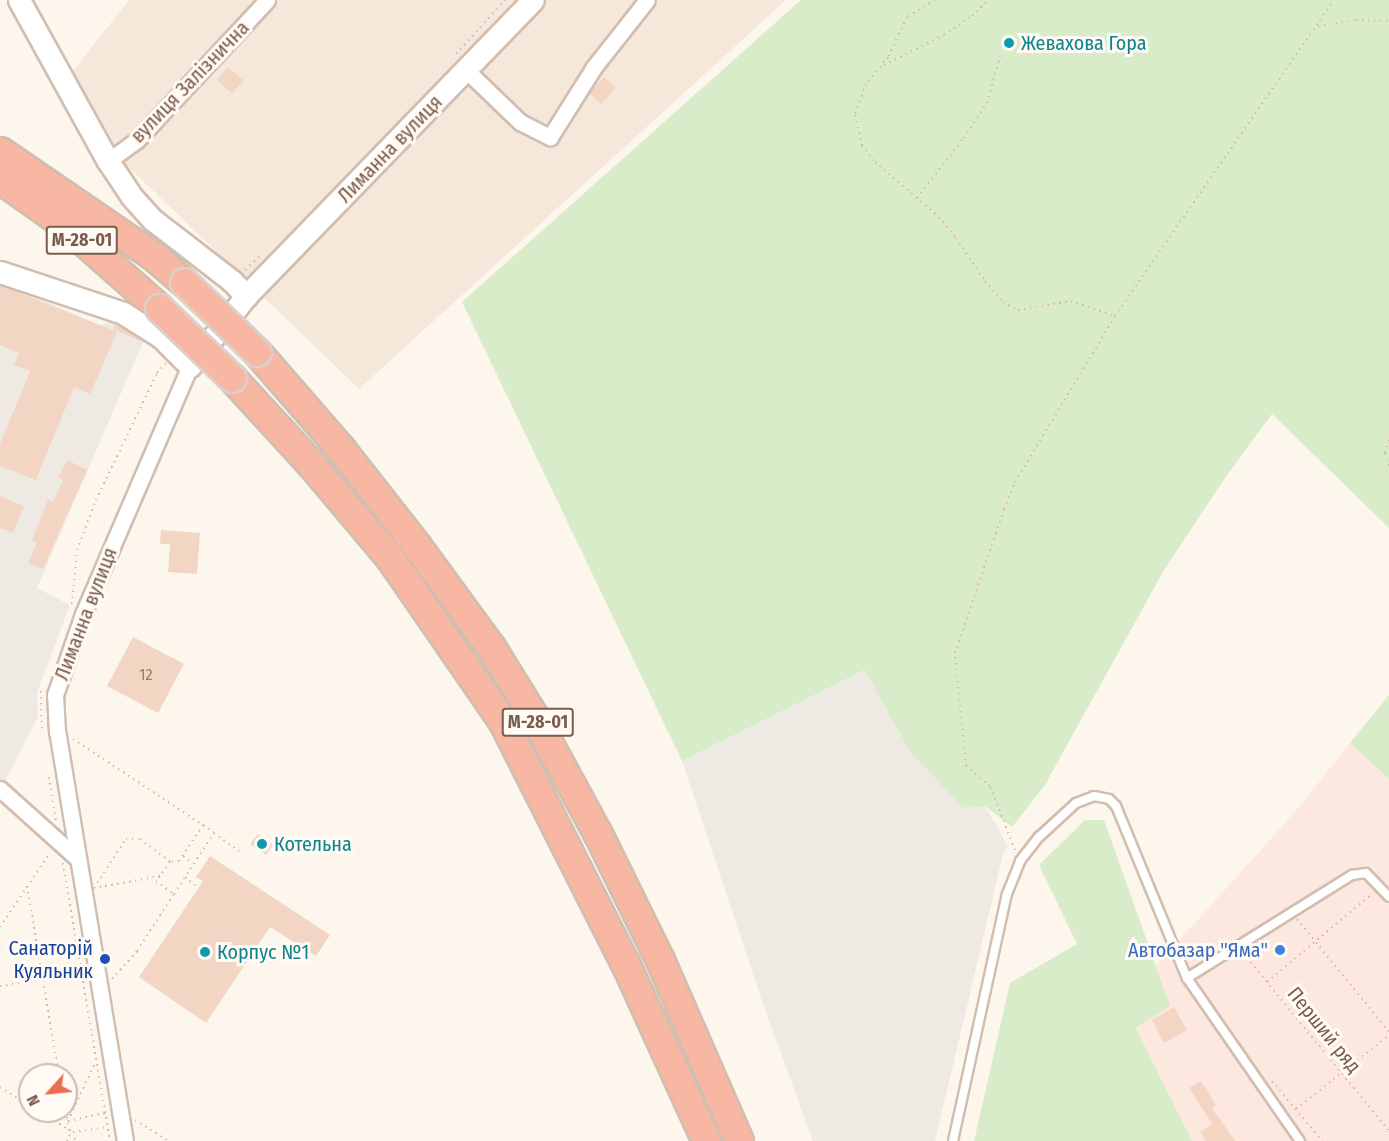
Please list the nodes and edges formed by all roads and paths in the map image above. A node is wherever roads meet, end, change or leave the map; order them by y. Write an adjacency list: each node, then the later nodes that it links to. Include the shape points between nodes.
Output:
1 (19, 0): 15 (main road)
2 (267, 0): 15 (street, вулиця Залізнична, via 137,140)
3 (533, 0): 12 (main road, Лиманна вулиця)
4 (647, 0): 12 (street, via 594,68 550,137 520,122)
5 (935, 0): 11 (path, via 907,17)
6 (988, 0): 11 (path, via 944,34)
7 (1334, 0): 9 (path)
8 (1389, 21): 9 (path, via 1356,20)
9 (1318, 26): 21 (path)
10 (1000, 56): 17 (path, via 987,103)
11 (882, 66): 17 (path, via 866,84 857,106 858,136 875,162)
12 (466, 70): 20 (main road, Лиманна вулиця)
13 (0, 141): 18 (highway, via 37,165)
14 (0, 152): 18 (highway, М-28-01)
15 (108, 161): 20 (main road, via 153,220)
16 (0, 179): 81 (highway, М-28-01, bridge, via 64,225 232,378 390,558 503,722 625,963)
17 (916, 198): 21 (path, via 957,238 1003,302 1018,310 1071,301)
18 (84, 207): 82 (highway, М-28-01, bridge, via 152,255 257,352 341,449 491,647 598,834 660,960)
19 (0, 272): 22 (main road, via 123,312 161,337)
20 (246, 296): 22 (main road, Лиманна вулиця)
21 (1115, 316): 37 (path, via 1015,482 955,653 966,765 990,786)
22 (183, 359): 25 (path, via 157,373 96,500 77,550); 36 (street, Лиманна вулиця, via 55,695 57,732)
23 (1389, 440): 24 (path, via 1385,453)
24 (1389, 467)
25 (72, 605)
26 (44, 682): 27 (path, via 40,705)
27 (43, 739)
28 (70, 744): 31 (path, via 67,735)
29 (49, 772): 33 (path)
30 (0, 789): 33 (street)
31 (203, 825): 32 (path); 35 (path)
32 (214, 833): 34 (path); 39 (path)
33 (59, 842): 36 (street); 44 (path); 54 (path)
34 (238, 851)
35 (183, 856): 38 (path); 39 (path)
36 (78, 859): 79 (street, Лиманна вулиця)
37 (1020, 861): 56 (lane, via 1039,837 1076,803 1094,796 1109,799 1121,815); 83 (lane, via 1007,894)
38 (170, 862): 41 (path); 46 (path, via 140,838 126,839)
39 (193, 864): 42 (path)
40 (93, 876): 46 (path)
41 (160, 876): 46 (path); 47 (path, via 156,881)
42 (185, 877): 43 (path); 47 (path)
43 (195, 885)
44 (27, 886): 50 (path); 55 (path)
45 (1380, 887): 48 (lane); 49 (lane, via 1366,873 1352,875); 51 (path)
46 (94, 888)
47 (174, 894): 53 (path, via 137,951 110,981)
48 (1389, 897)
49 (1292, 912): 51 (path); 52 (lane)
50 (0, 927)
51 (1315, 942): 57 (path); 59 (path)
52 (1237, 946): 56 (lane); 57 (path, Перший ряд)
53 (108, 969)
54 (82, 974): 55 (path); 60 (path)
55 (42, 978): 58 (path); 61 (path)
56 (1186, 978): 84 (lane)
57 (1267, 982): 62 (path, Перший ряд)
58 (0, 986)
59 (1389, 1033): 62 (path)
60 (96, 1062): 65 (path); 67 (path)
61 (57, 1063)
62 (1341, 1072): 66 (path); 74 (path, Перший ряд)
63 (0, 1087): 64 (path)
64 (18, 1098)
65 (78, 1100)
66 (1296, 1109)
67 (105, 1113): 68 (path); 72 (path)
68 (78, 1119)
69 (58, 1123): 73 (path)
70 (68, 1123): 73 (path)
71 (135, 1124): 80 (path, via 134,1119)
72 (107, 1127): 73 (path, via 73,1132); 78 (path)
73 (68, 1129): 75 (path)
74 (1389, 1131)
75 (69, 1135): 76 (path); 77 (path)
76 (68, 1141)
77 (78, 1141)
78 (110, 1141)
79 (125, 1141)
80 (168, 1141)
81 (706, 1141)
82 (739, 1141)
83 (953, 1141)
84 (1300, 1141)

